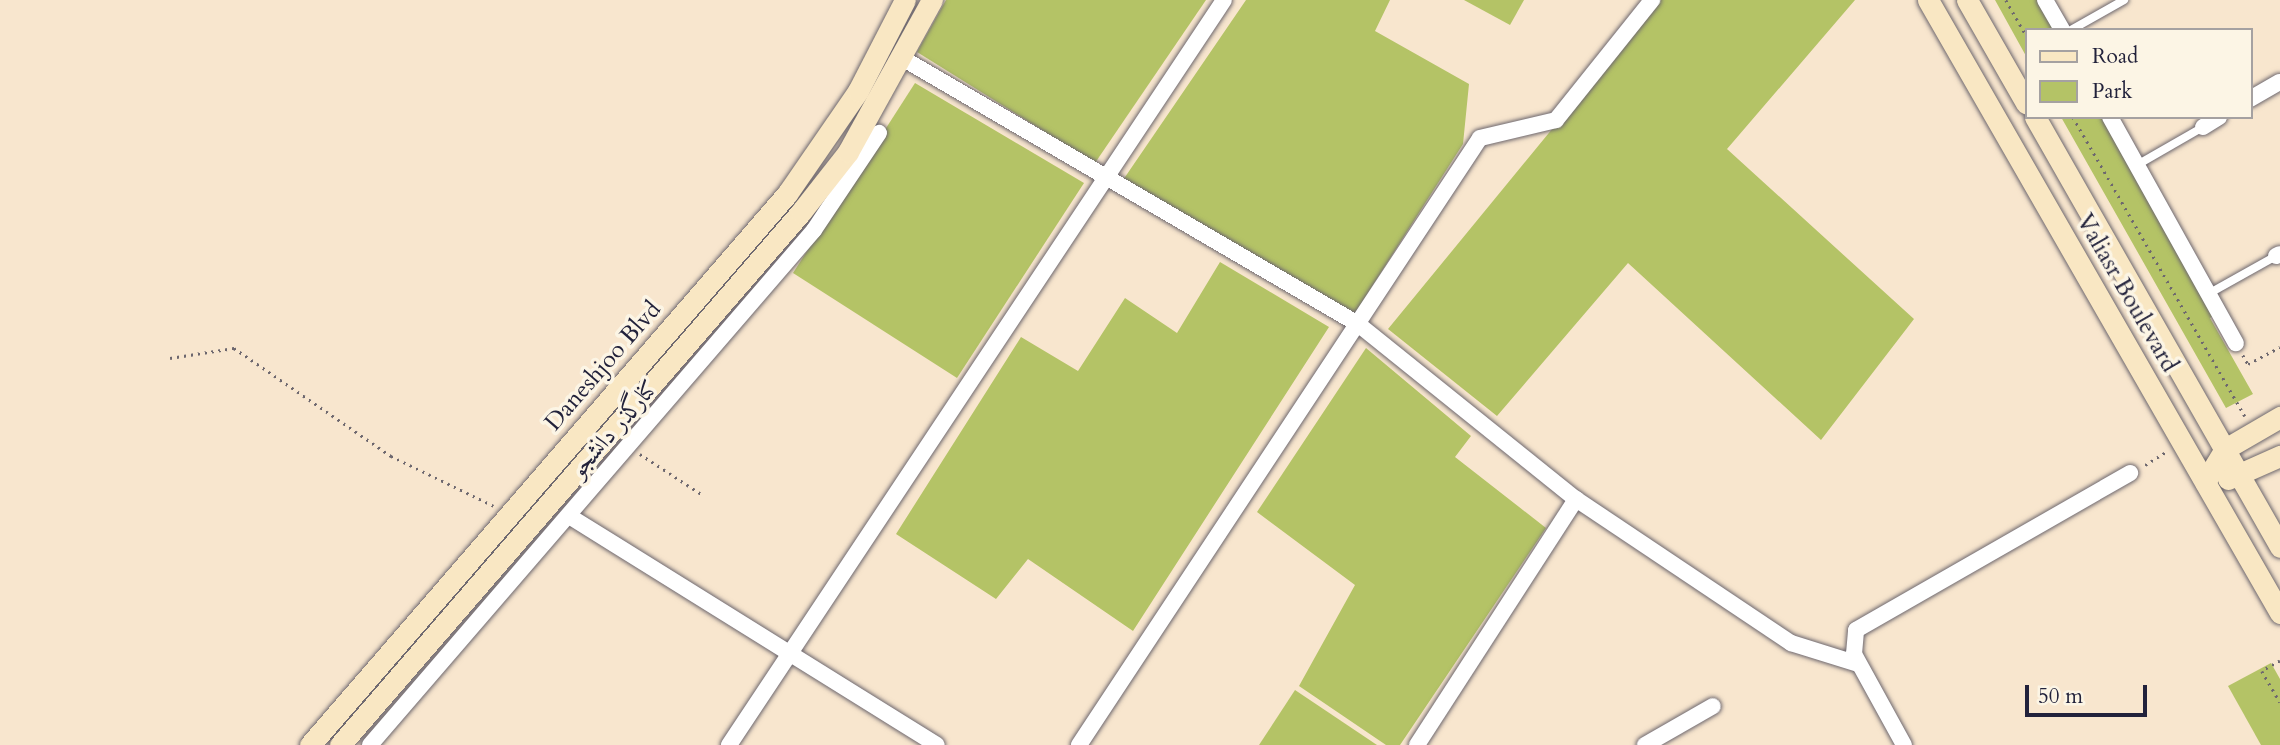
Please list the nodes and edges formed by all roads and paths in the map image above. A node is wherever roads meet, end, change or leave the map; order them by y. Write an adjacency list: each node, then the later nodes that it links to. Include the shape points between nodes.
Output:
1 (905, 0): 42 (main road, Daneshjoo Blvd, via 858,91 787,194)
2 (932, 0): 13 (main road, Daneshjoo Blvd)
3 (1224, 0): 24 (street)
4 (1652, 0): 27 (street, via 1556,120 1480,138)
5 (1928, 0): 33 (main road, Valiasr Boulevard)
6 (1968, 0): 16 (main road)
7 (2006, 0): 12 (path)
8 (2045, 0): 10 (street)
9 (2124, 0): 11 (lane)
10 (2061, 28)
11 (2075, 28)
12 (2024, 32)
13 (902, 58): 24 (street); 52 (main road, Daneshjoo Blvd, via 848,152 801,212)
14 (2280, 82): 15 (street)
15 (2252, 98)
16 (2024, 99)
17 (2036, 119): 35 (main road, Valiasr Boulevard)
18 (2074, 119): 32 (path)
19 (2111, 119): 23 (street)
20 (2217, 119): 21 (street)
21 (2203, 127): 23 (lane)
22 (879, 133): 34 (street, کنارگذر دانشجو, via 814,230)
23 (2137, 165): 26 (street)
24 (1106, 177): 27 (street); 46 (street)
25 (2278, 255): 26 (lane)
26 (2208, 294): 28 (street)
27 (1358, 324): 41 (street); 56 (street)
28 (2236, 343): 29 (path, via 2248,364)
29 (2280, 347)
30 (170, 358): 42 (path, via 234,348 391,456)
31 (2280, 417): 32 (main road)
32 (2254, 432): 35 (main road)
33 (2183, 443): 37 (path); 39 (main road, Valiasr Boulevard)
34 (629, 447): 40 (path); 43 (street, کنارگذر دانشجو)
35 (2225, 449): 38 (main road, Valiasr Boulevard); 39 (main road)
36 (2280, 456): 38 (main road)
37 (2130, 473): 48 (street, via 1856,630)
38 (2241, 478): 39 (main road); 44 (main road, Valiasr Boulevard)
39 (2205, 482): 45 (main road, Valiasr Boulevard)
40 (703, 495)
41 (1576, 499): 48 (street, via 1791,643); 57 (street)
42 (510, 515): 51 (main road, Daneshjoo Blvd)
43 (569, 516): 46 (street); 53 (street, کنارگذر دانشجو)
44 (2280, 547)
45 (2280, 613)
46 (791, 655): 54 (street); 55 (street)
47 (2280, 661): 49 (path, via 2262,671)
48 (1858, 664): 59 (street)
49 (2280, 702)
50 (1713, 706): 58 (street)
51 (310, 745)
52 (340, 745)
53 (370, 745)
54 (729, 745)
55 (937, 745)
56 (1079, 745)
57 (1417, 745)
58 (1645, 745)
59 (1904, 745)

